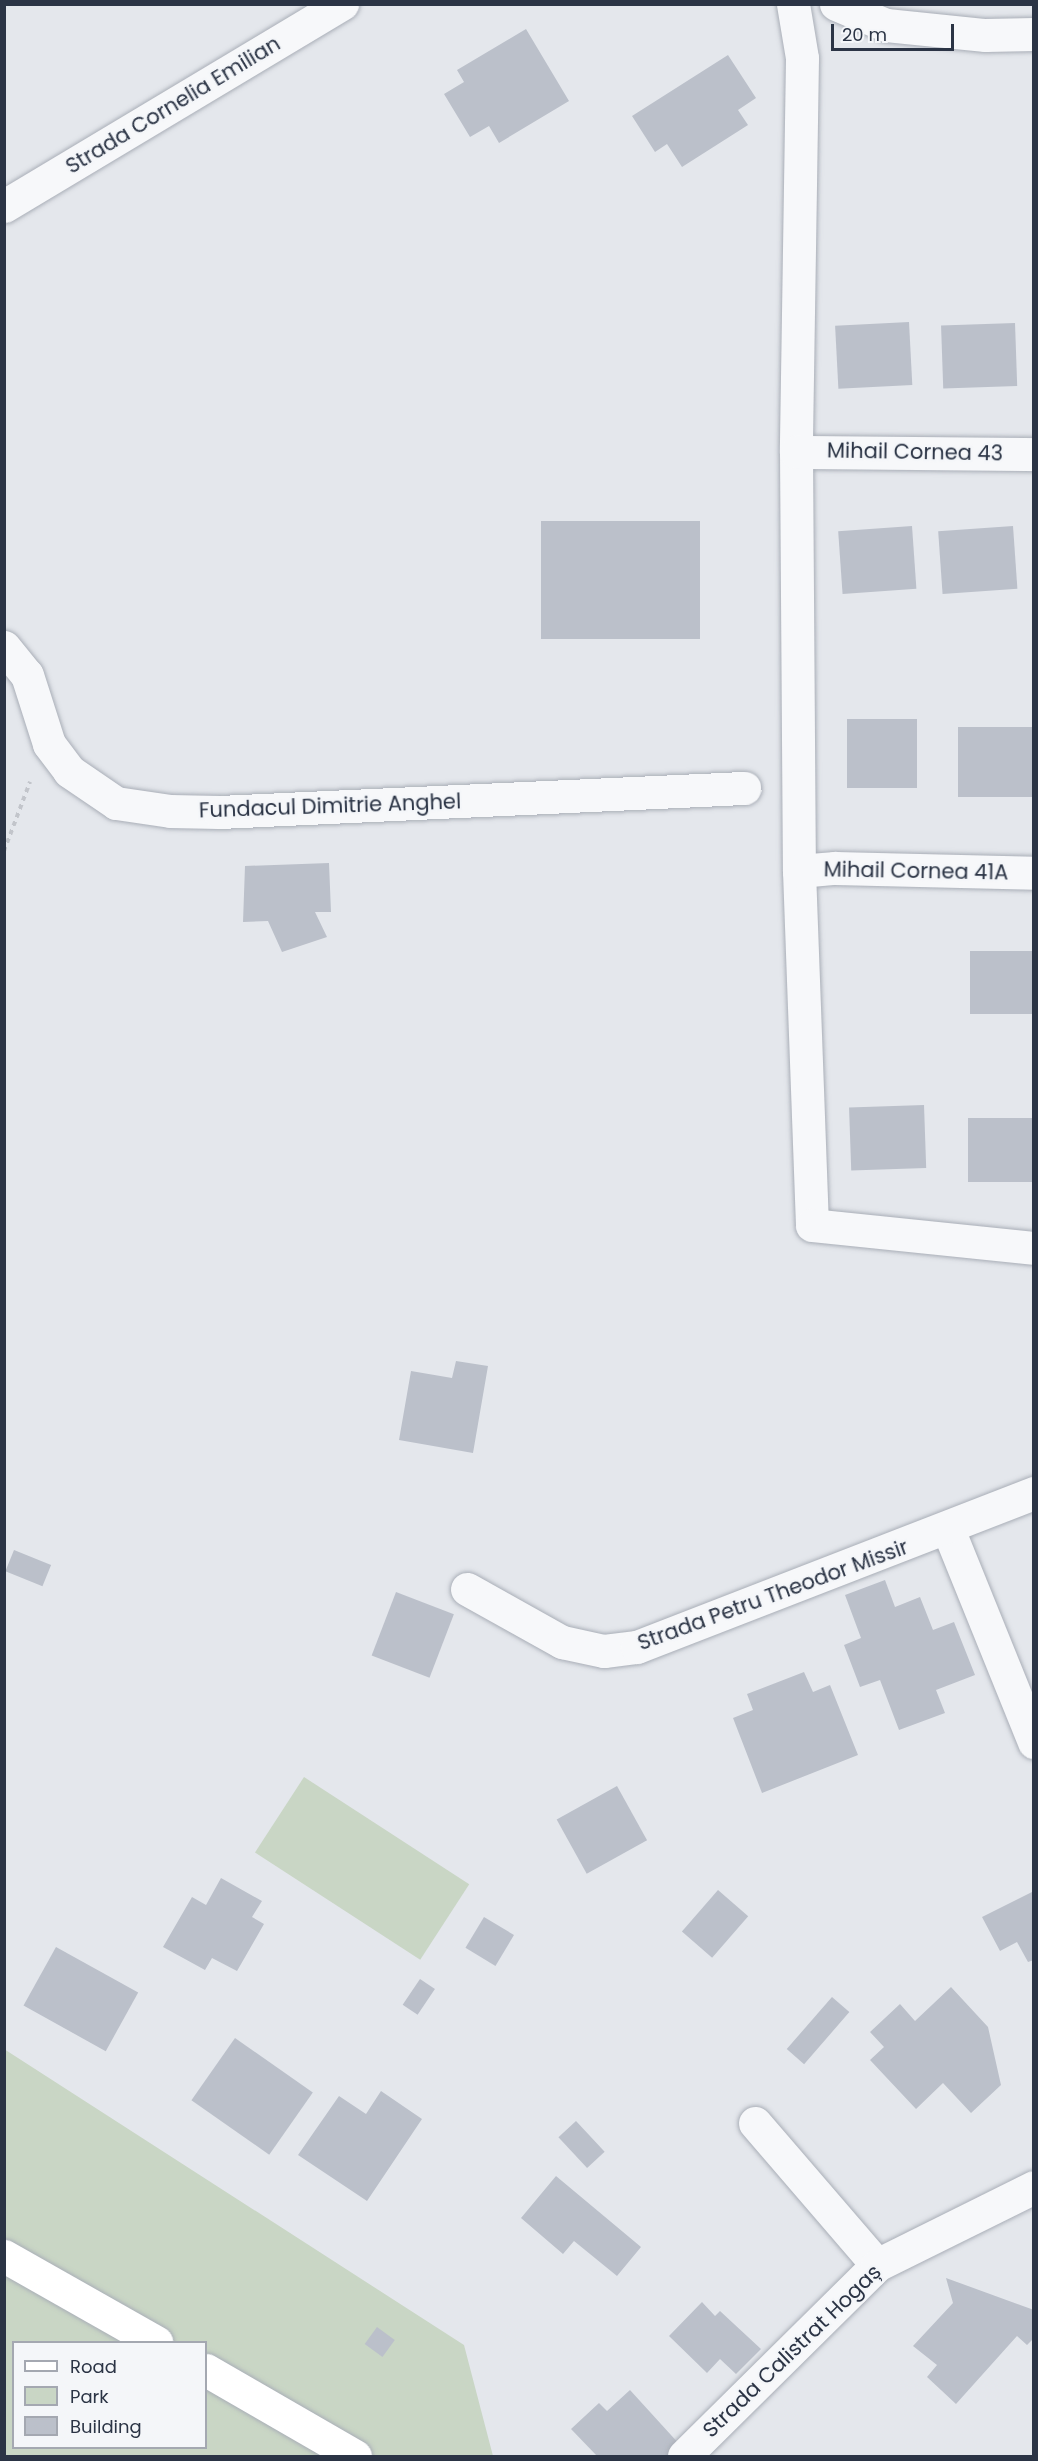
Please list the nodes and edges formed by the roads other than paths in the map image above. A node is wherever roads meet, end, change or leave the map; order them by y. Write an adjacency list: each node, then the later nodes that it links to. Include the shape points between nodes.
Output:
1 (342, 4): 5 (street, Strada Cornelia Emilian)
2 (793, 4): 6 (street, via 802,58)
3 (836, 4): 4 (street, via 886,25 985,35)
4 (1034, 34)
5 (4, 206)
6 (796, 452): 7 (street, Mihail Cornea 43); 10 (street)
7 (1034, 454)
8 (4, 646): 9 (street, Fundacul Dimitrie Anghel, via 27,675 49,744 69,771 116,803 170,811)
9 (744, 788)
10 (799, 871): 11 (street, Mihail Cornea 41A, via 835,868); 12 (street, via 812,1225)
11 (1034, 873)
12 (1034, 1248)
13 (1034, 1493): 14 (street, Strada Petru Theodor Missir)
14 (948, 1529): 15 (street, Strada Petru Theodor Missir, via 637,1647 604,1651 562,1642); 16 (street)
15 (467, 1589)
16 (1034, 1742)
17 (755, 2123): 20 (street)
18 (1034, 2187): 20 (street, Strada Calistrat Hogaș)
19 (4, 2256): 21 (main road)
20 (878, 2265): 24 (street, Strada Calistrat Hogaș)
21 (153, 2341)
22 (207, 2371): 23 (main road)
23 (355, 2457)
24 (684, 2457)

